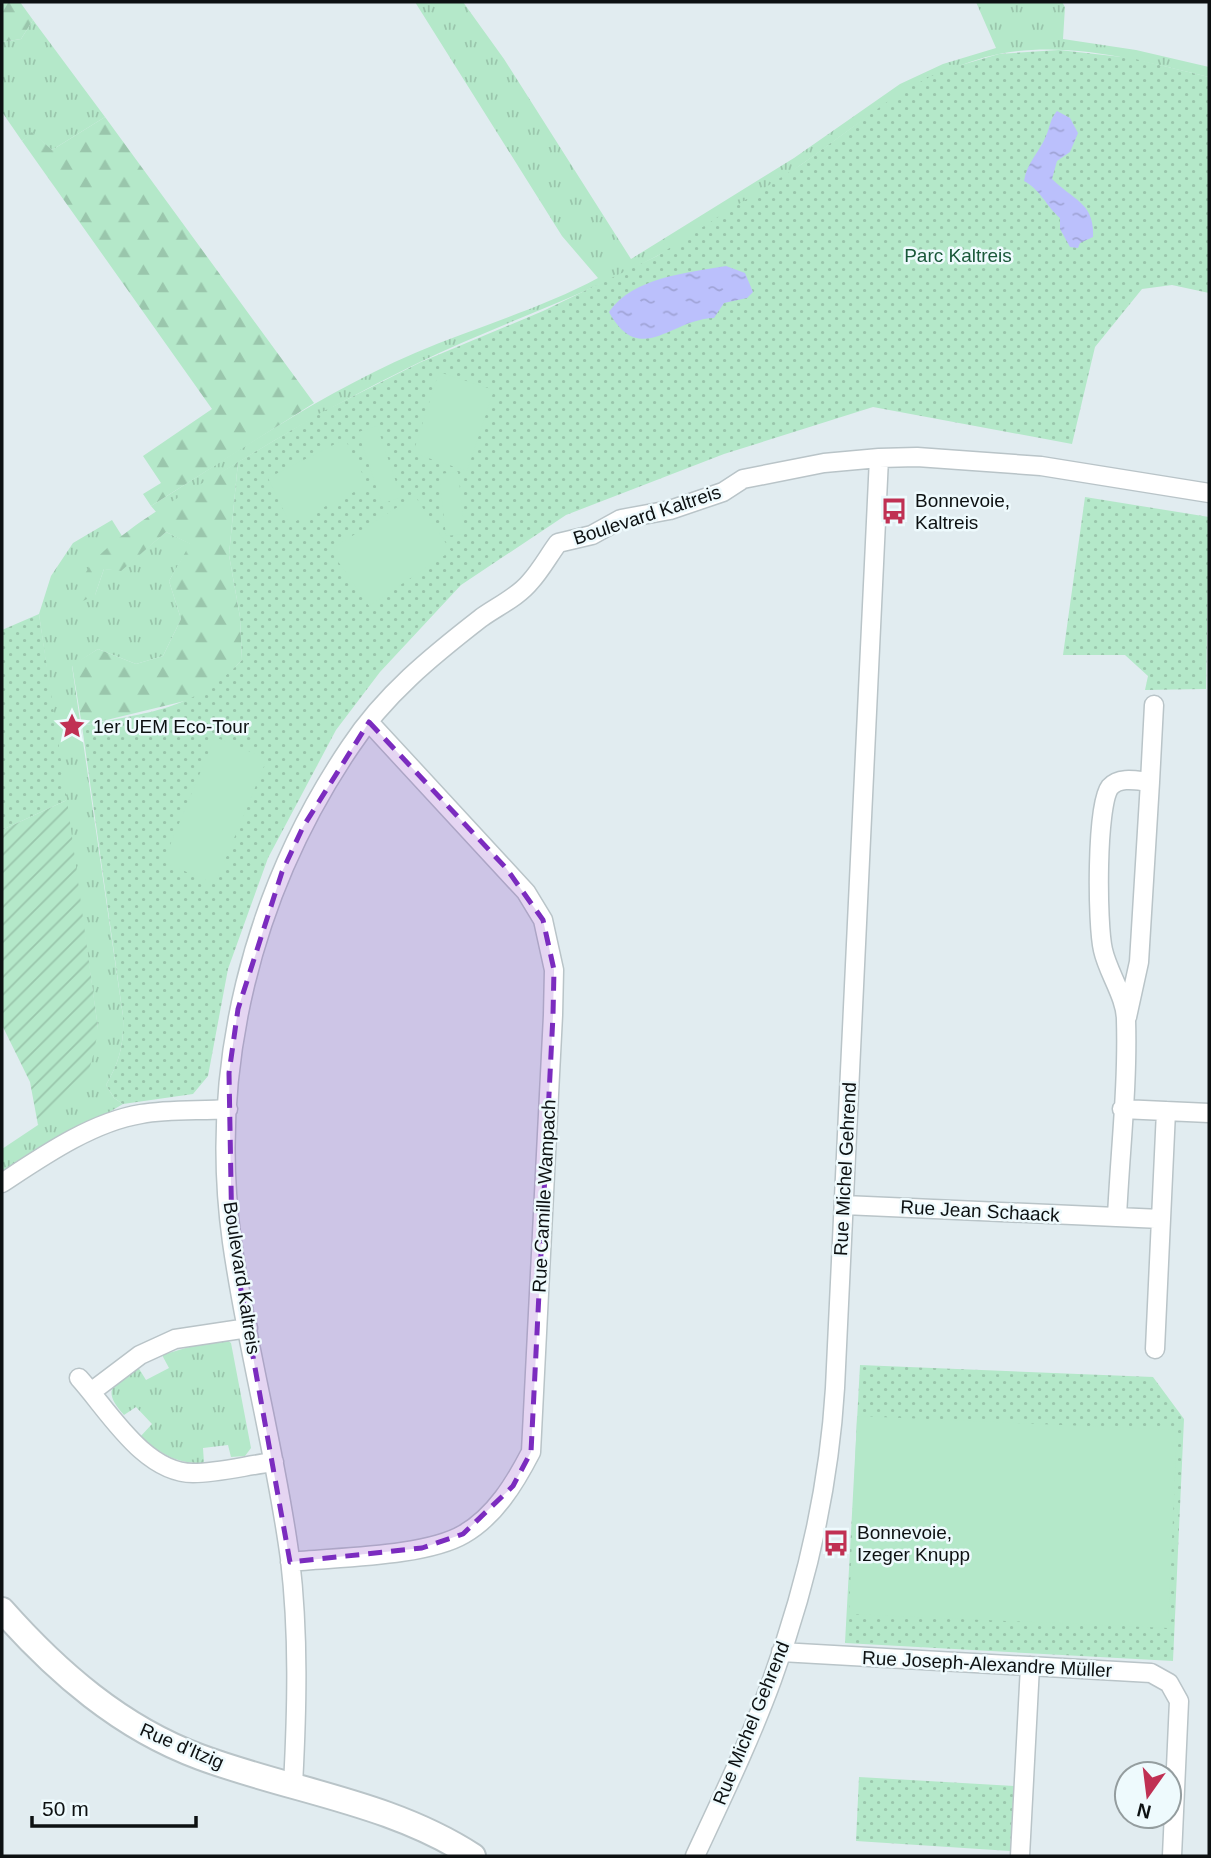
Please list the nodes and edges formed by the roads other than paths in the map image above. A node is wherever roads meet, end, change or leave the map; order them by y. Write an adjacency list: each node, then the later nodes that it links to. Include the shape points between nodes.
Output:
1 (879, 458): 2 (street, Boulevard Kaltreis, via 1041,467); 4 (street, Boulevard Kaltreis, via 751,477 670,510 621,519 592,535 558,542 529,584 417,669); 12 (street, Rue Michel Gehrend)
2 (1209, 493)
3 (1154, 705): 5 (street)
4 (369, 722): 7 (street, Boulevard Kaltreis, via 303,827 256,942 238,1009); 20 (street, Rue Camille Wampach, via 506,868 543,920 554,970 553,1015 531,1452 513,1486 463,1534 422,1548)
5 (1150, 782): 6 (street, via 1139,962); 6 (street, via 1121,780 1111,786 1102,820 1098,927)
6 (1127, 1017): 8 (street)
7 (228, 1109): 11 (street, via 140,1114 97,1128); 15 (street, Boulevard Kaltreis, via 232,1240)
8 (1122, 1109): 9 (street); 13 (street)
9 (1166, 1111): 10 (street); 14 (street)
10 (1209, 1113)
11 (2, 1183)
12 (844, 1205): 13 (street, Rue Jean Schaack); 22 (street, Rue Michel Gehrend, via 826,1478)
13 (1117, 1217): 14 (street, Rue Jean Schaack)
14 (1161, 1219): 16 (street)
15 (248, 1328): 18 (street, via 175,1339 140,1355); 19 (street, Boulevard Kaltreis)
16 (1155, 1349)
17 (79, 1378): 18 (street)
18 (91, 1392): 19 (street, via 141,1449 164,1466 191,1473)
19 (274, 1462): 20 (street, Boulevard Kaltreis)
20 (290, 1562): 24 (street, Boulevard Kaltreis, via 297,1704)
21 (2, 1610): 24 (main road, Rue d'Itzig, via 82,1690 135,1727 199,1757)
22 (781, 1652): 23 (street, Rue Joseph-Alexandre Müller); 26 (street, Rue Michel Gehrend, via 746,1745)
23 (1030, 1666): 27 (street); 28 (street, Rue Joseph-Alexandre Müller, via 1151,1673 1169,1683 1179,1702)
24 (293, 1785): 25 (main road, Rue d'Itzig, via 411,1823)
25 (473, 1856)
26 (695, 1856)
27 (1020, 1856)
28 (1172, 1856)

